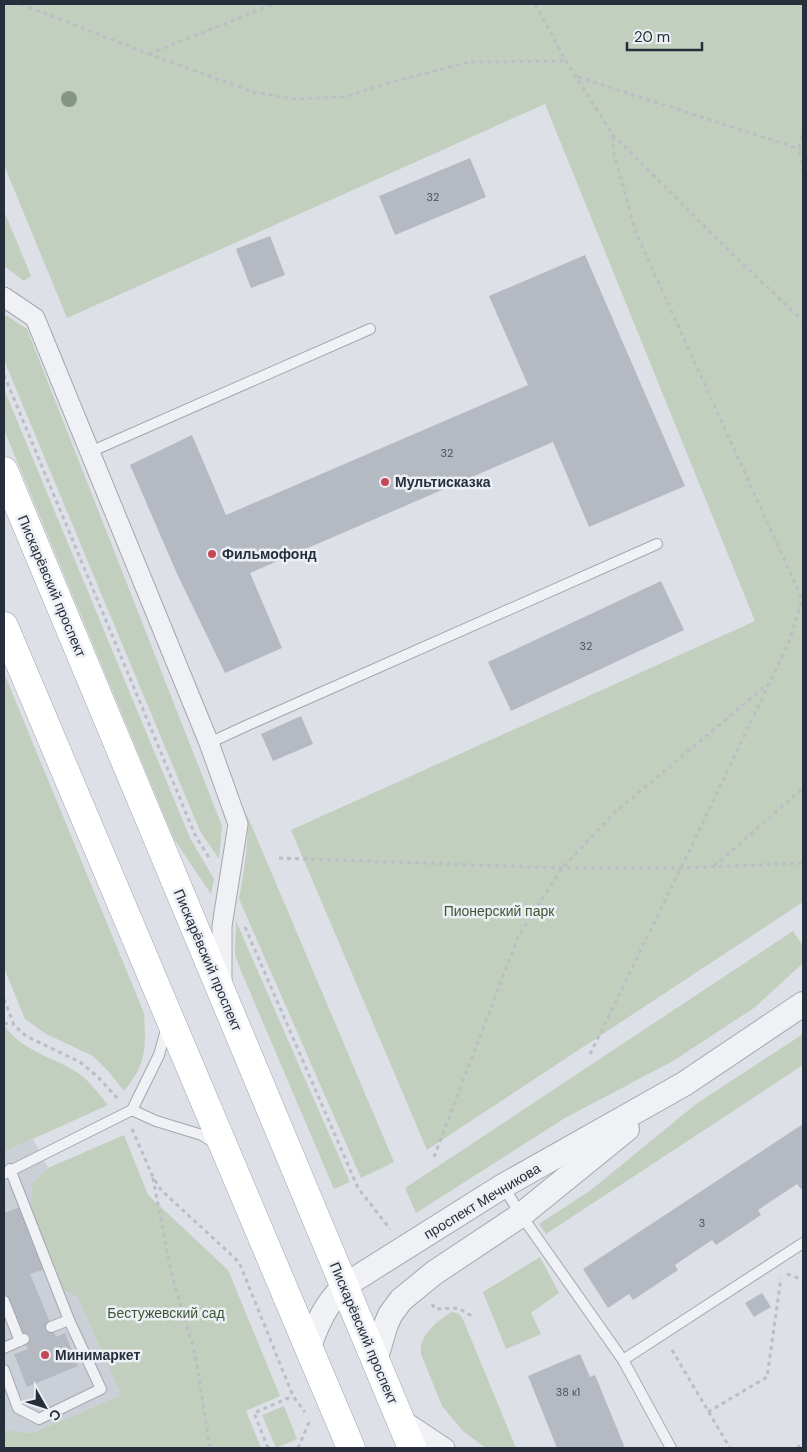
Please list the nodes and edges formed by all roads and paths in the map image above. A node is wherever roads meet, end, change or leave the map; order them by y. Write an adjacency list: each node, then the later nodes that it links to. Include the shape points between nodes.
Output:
1 (22, 4): 4 (path)
2 (274, 4): 4 (path)
3 (535, 4): 5 (path)
4 (149, 54): 5 (path, via 253,92 294,100 344,97 470,62)
5 (566, 61): 6 (path)
6 (577, 76): 8 (path); 9 (path)
7 (803, 128): 9 (path)
8 (613, 135): 13 (path); 19 (path, via 613,152 636,233)
9 (798, 148): 10 (path); 11 (path)
10 (803, 150)
11 (803, 173)
12 (4, 297): 16 (street, via 35,318)
13 (803, 321)
14 (370, 330): 16 (lane)
15 (4, 375): 29 (path, via 196,837)
16 (90, 452): 22 (street)
17 (4, 471): 30 (main road, Пискарёвский проспект)
18 (657, 544): 22 (lane)
19 (803, 598): 21 (path, via 789,642)
20 (4, 626): 33 (main road)
21 (769, 684): 27 (path, via 613,814); 28 (path)
22 (209, 743): 29 (street, via 238,824)
23 (803, 788): 26 (path)
24 (278, 858): 27 (path)
25 (803, 863): 26 (path)
26 (714, 866): 28 (path)
27 (562, 868): 28 (path); 40 (path, via 518,937)
28 (681, 868): 36 (path)
29 (227, 891): 30 (street, via 222,926); 45 (path, via 358,1188)
30 (222, 994): 48 (main road, Пискарёвский проспект)
31 (4, 999): 35 (path)
32 (803, 1004): 37 (street, проспект Мечникова)
33 (170, 1018): 38 (lane, via 160,1054); 39 (main road)
34 (4, 1023): 35 (path)
35 (14, 1025): 38 (path, via 26,1036 80,1062 100,1078)
36 (590, 1054)
37 (684, 1084): 43 (street, проспект Мечникова); 44 (street, проспект Мечникова)
38 (128, 1112): 39 (lane, via 202,1135); 41 (lane); 42 (path)
39 (228, 1156): 55 (main road)
40 (434, 1157)
41 (7, 1172): 52 (lane)
42 (152, 1174): 60 (path, via 161,1190 239,1262); 64 (path, via 171,1272 195,1354)
43 (504, 1186): 44 (lane); 48 (street, проспект Мечникова)
44 (521, 1215): 57 (lane); 58 (street, проспект Мечникова, via 434,1273 401,1300 384,1327)
45 (389, 1228)
46 (803, 1243): 54 (lane)
47 (782, 1272): 61 (path, via 767,1377)
48 (344, 1286): 55 (street, проспект Мечникова, via 330,1300); 58 (main road, Пискарёвский проспект)
49 (4, 1302): 56 (lane, via 22,1340)
50 (431, 1302): 51 (path, via 435,1309 458,1308)
51 (472, 1316)
52 (69, 1320): 53 (lane); 59 (lane, via 101,1388 39,1419 18,1408)
53 (51, 1327)
54 (663, 1334): 57 (lane); 61 (path)
55 (309, 1347): 67 (main road)
56 (4, 1348)
57 (623, 1360): 70 (lane)
58 (375, 1361): 62 (main road, Пискарёвский проспект)
59 (4, 1370)
60 (293, 1396): 65 (path, via 254,1413); 66 (path, via 310,1419)
61 (708, 1412): 71 (path)
62 (398, 1417): 68 (main road, Пискарёвский проспект); 69 (street)
63 (803, 1443): 72 (path)
64 (210, 1448)
65 (268, 1448)
66 (298, 1448)
67 (351, 1448)
68 (412, 1448)
69 (445, 1448)
70 (672, 1448)
71 (730, 1448)
72 (797, 1448)

